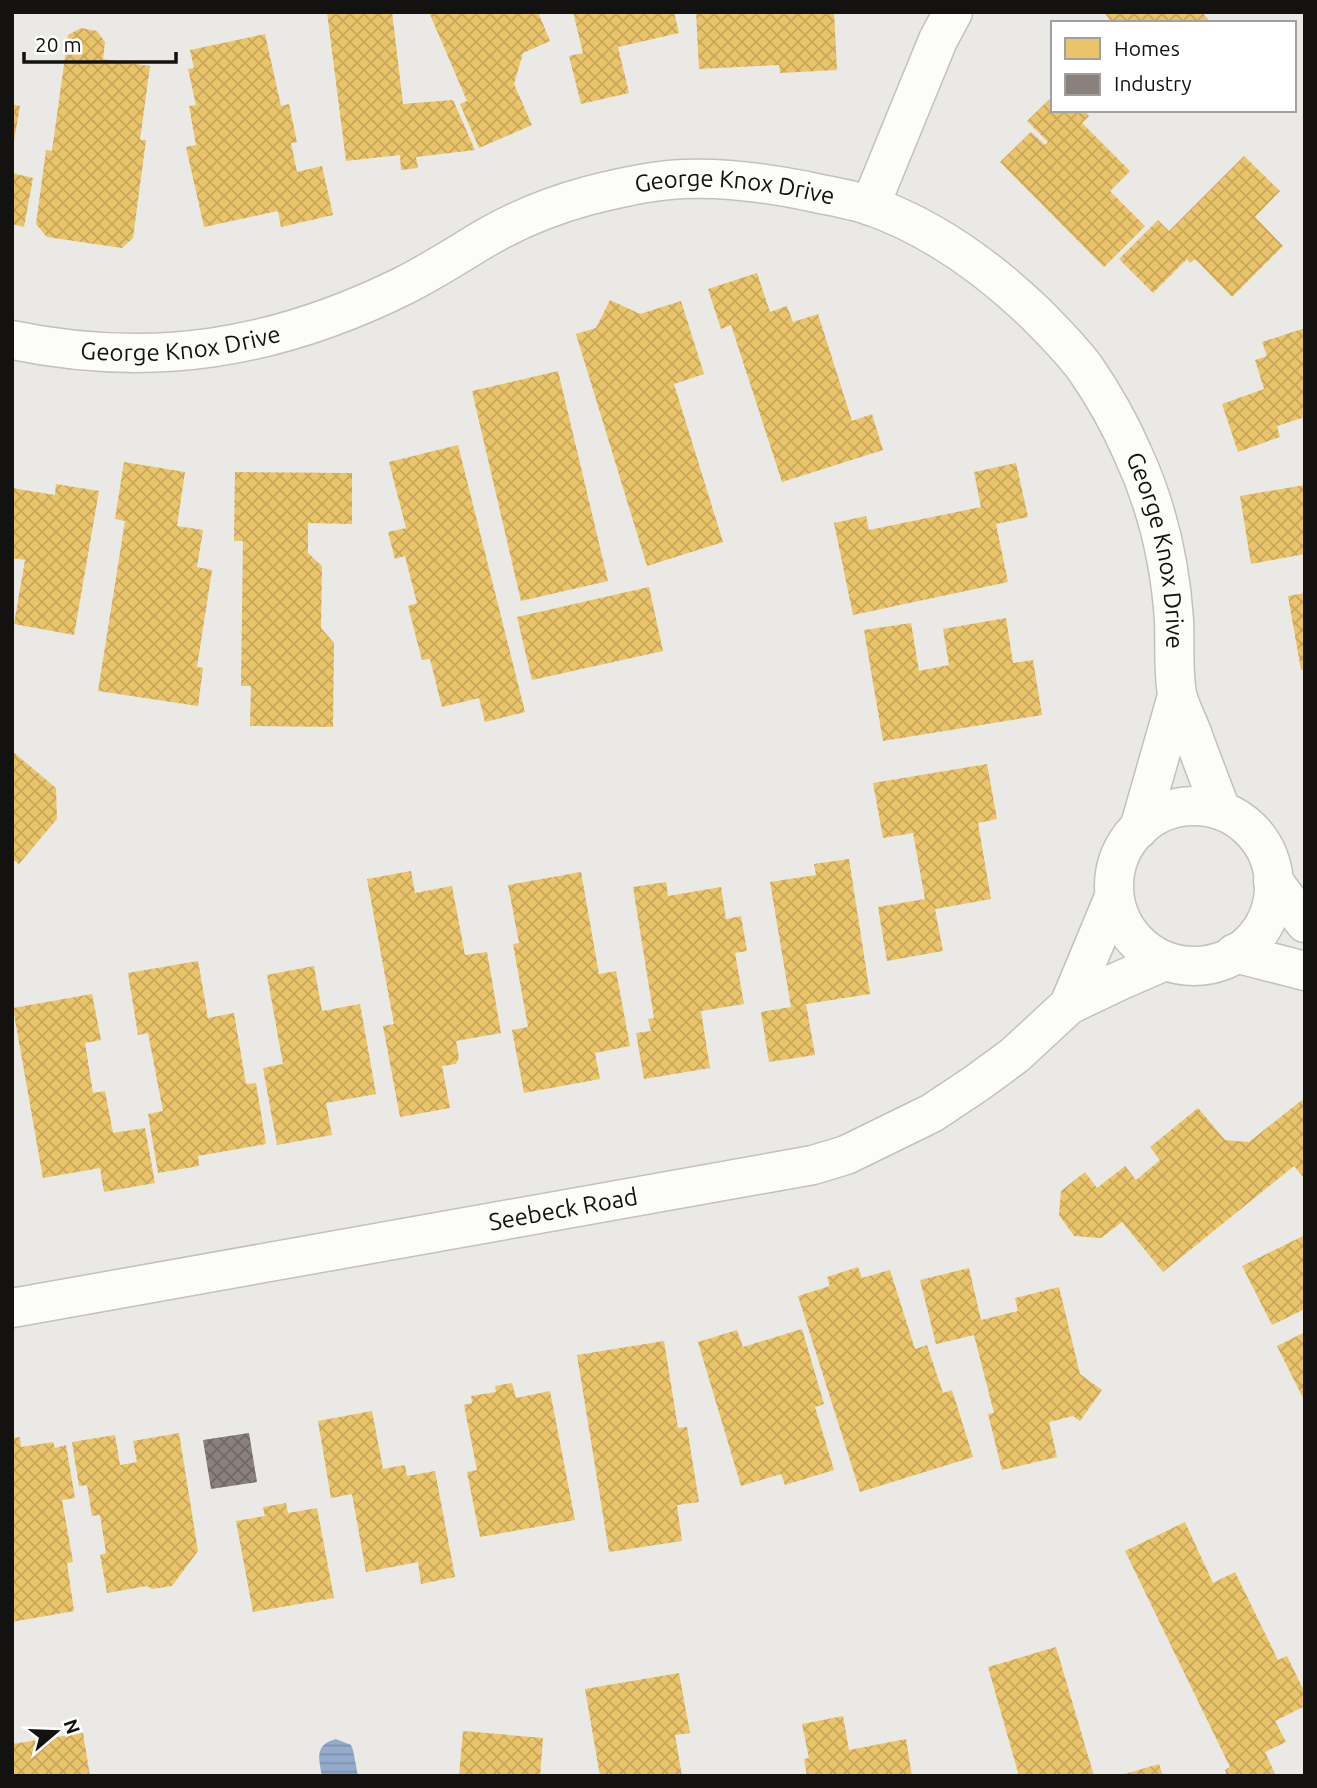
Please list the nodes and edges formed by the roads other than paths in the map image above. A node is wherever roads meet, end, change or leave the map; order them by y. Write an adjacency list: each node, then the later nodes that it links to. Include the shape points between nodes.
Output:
1 (953, 12): 2 (street)
2 (870, 206): 3 (street, George Knox Drive, via 765,183 683,178 638,185 534,214 353,309 248,342 197,351 103,353); 4 (street, George Knox Drive, via 965,254 1011,290 1084,367 1117,421 1154,504 1168,558)
3 (12, 340)
4 (1178, 696): 5 (street, George Knox Drive); 6 (street, George Knox Drive)
5 (1221, 810): 6 (street, via 1178,807); 7 (street, via 1258,838 1269,858)
6 (1139, 829): 8 (street, via 1122,849 1114,873)
7 (1273, 881): 9 (street); 10 (street, via 1271,906 1261,928)
8 (1114, 897): 11 (street, via 1137,943); 13 (street, Seebeck Road)
9 (1305, 923)
10 (1235, 953): 11 (street, via 1205,965); 12 (street)
11 (1165, 961): 13 (street, Seebeck Road)
12 (1305, 971)
13 (1069, 1005): 14 (street, Seebeck Road, via 1015,1055 932,1113 846,1155 813,1165)
14 (12, 1308)

